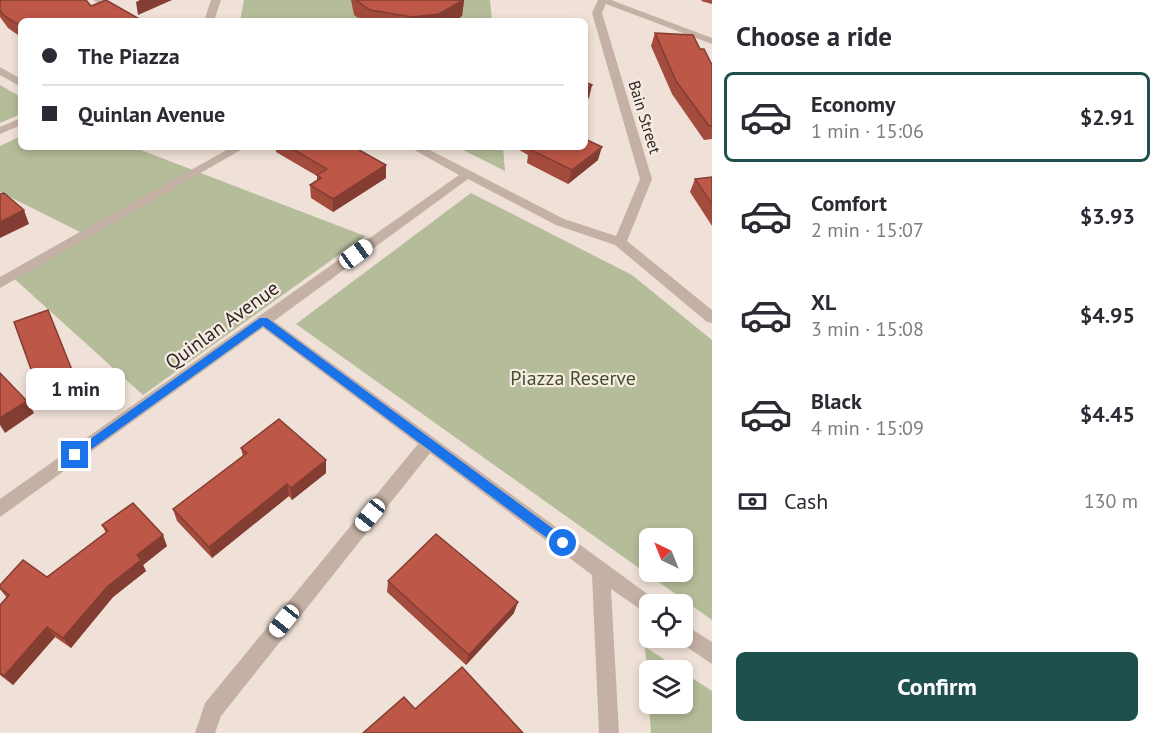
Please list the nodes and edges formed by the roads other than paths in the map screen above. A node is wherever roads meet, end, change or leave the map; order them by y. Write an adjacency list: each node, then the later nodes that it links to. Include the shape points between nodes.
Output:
1 (98, 0): 4 (street)
2 (216, 0): 5 (street)
3 (603, 0): 6 (street); 14 (street, Bain Street, via 597,13 646,179)
4 (130, 18)
5 (210, 18)
6 (712, 41)
7 (0, 70): 8 (street)
8 (18, 82)
9 (18, 122): 10 (street)
10 (0, 131)
11 (235, 150): 15 (street)
12 (421, 150): 13 (street)
13 (468, 174): 14 (street, via 560,222); 17 (street, Quinlan Avenue)
14 (620, 242): 16 (street)
15 (0, 283)
16 (712, 318)
17 (264, 321): 18 (street); 19 (street, Quinlan Avenue)
18 (428, 444): 20 (street); 24 (street, via 212,710)
19 (0, 509)
20 (601, 571): 21 (street); 25 (street)
21 (639, 599)
22 (693, 640): 23 (street)
23 (712, 654)
24 (206, 733)
25 (609, 733)

